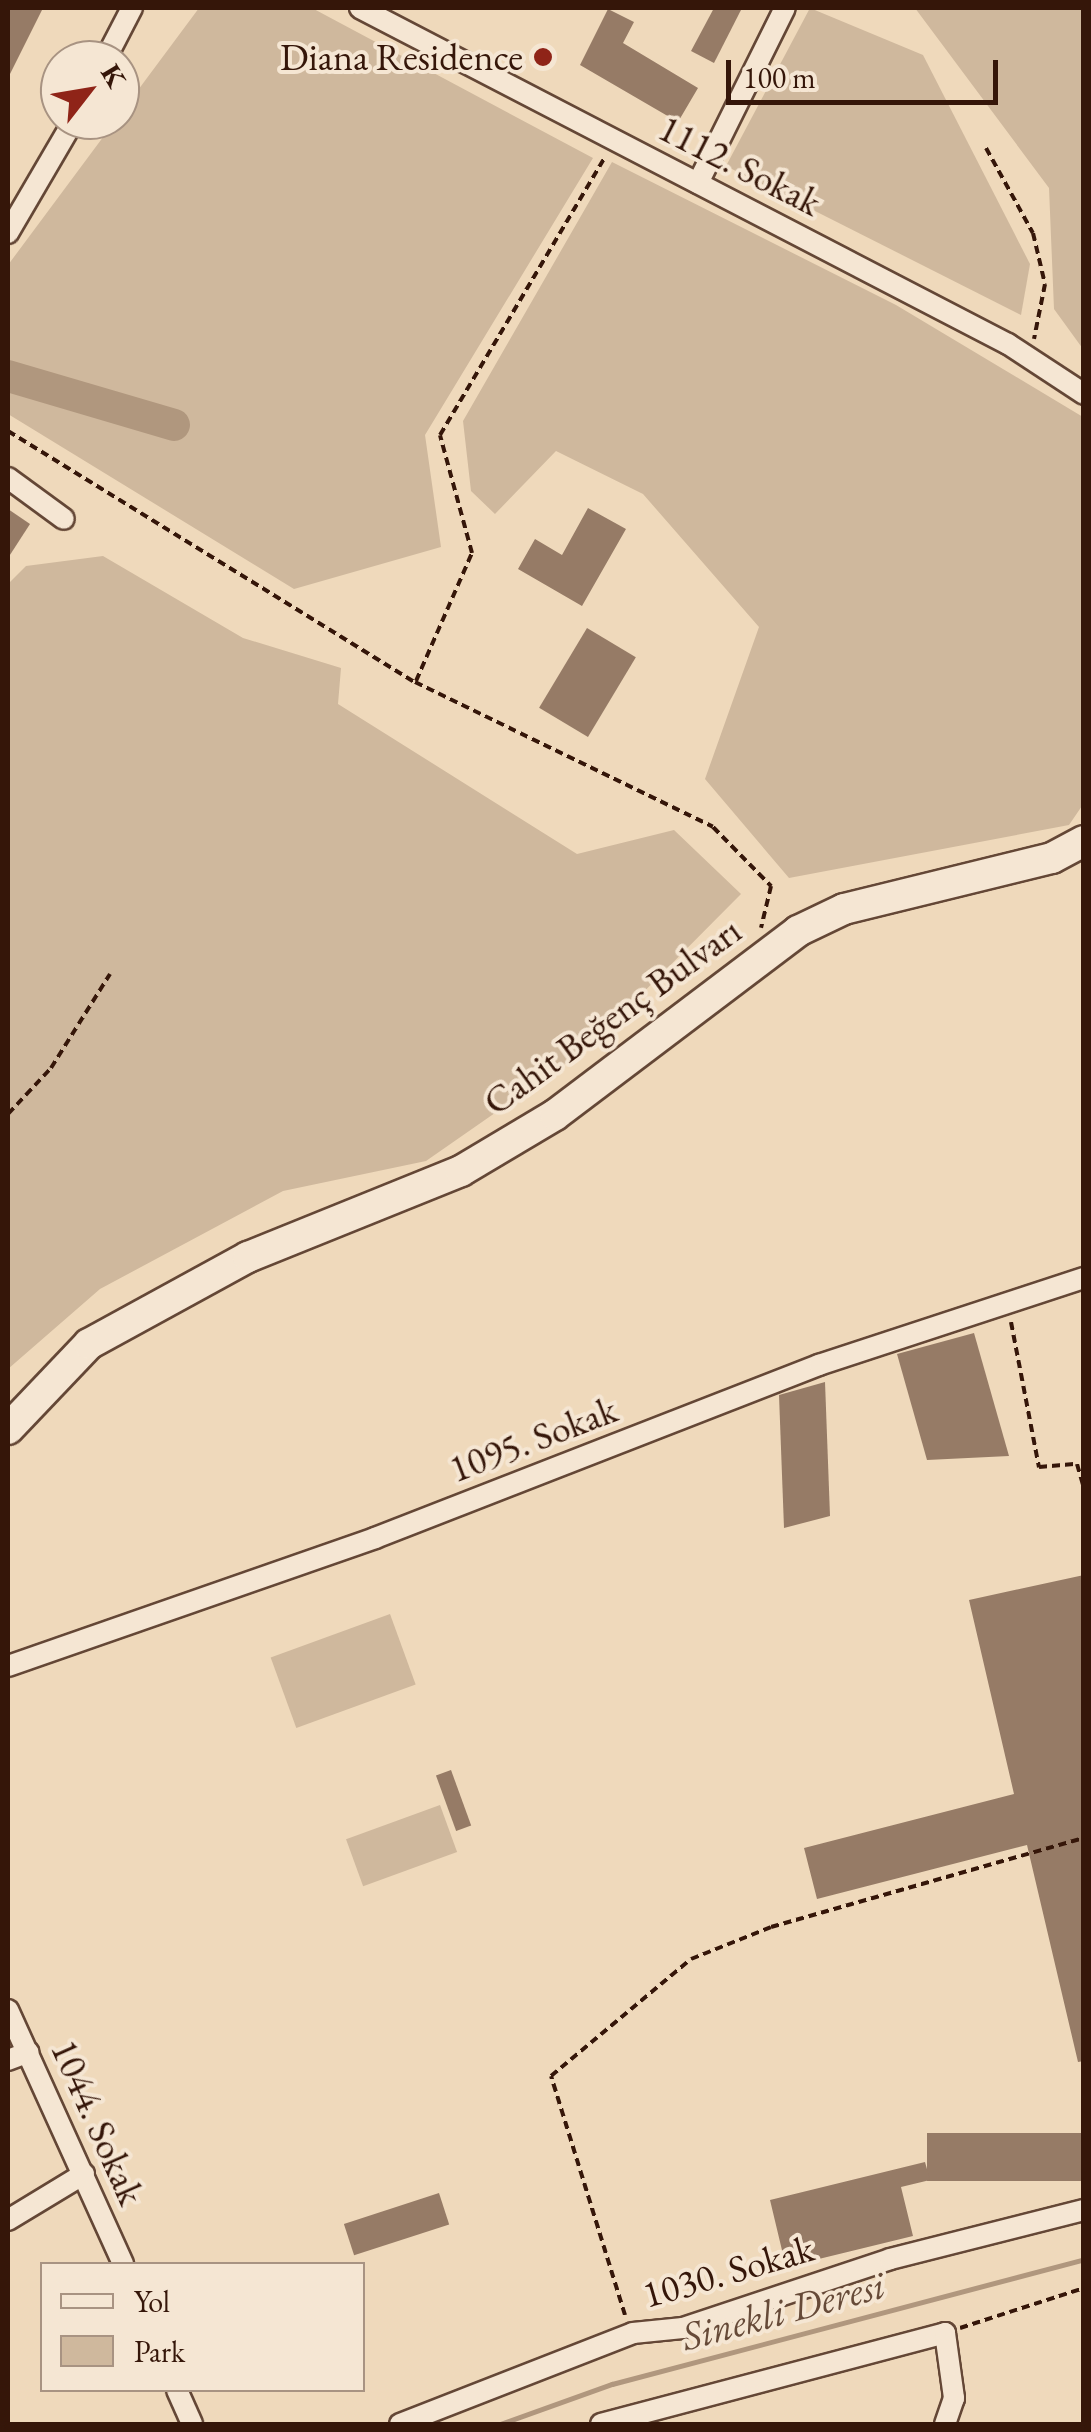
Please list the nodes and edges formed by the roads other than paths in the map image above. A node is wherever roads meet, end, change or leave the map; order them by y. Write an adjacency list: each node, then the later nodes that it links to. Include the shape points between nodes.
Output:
1 (132, 8): 4 (street)
2 (360, 8): 6 (street, 1112. Sokak)
3 (785, 8): 6 (street)
4 (115, 40)
5 (62, 140): 7 (street)
6 (698, 183): 8 (street, 1112. Sokak, via 1030,358)
7 (8, 232)
8 (1084, 394)
9 (8, 478): 10 (street)
10 (64, 519)
11 (1084, 841): 13 (main road, Cahit Beğenç Bulvarı, via 1052,858 844,909 752,964 555,1115 460,1170 248,1258 89,1344)
12 (1084, 1278): 14 (street, 1095. Sokak)
13 (8, 1429)
14 (8, 1666)
15 (8, 2010): 16 (street, 1044. Sokak)
16 (29, 2052): 17 (street); 18 (street, 1044. Sokak)
17 (8, 2060)
18 (84, 2174): 20 (street); 21 (street, 1044. Sokak)
19 (1084, 2210): 24 (street, 1030. Sokak, via 890,2259 682,2328 633,2333)
20 (8, 2220)
21 (122, 2262)
22 (178, 2392): 23 (street)
23 (192, 2424)
24 (400, 2424)
25 (601, 2424): 26 (street, via 945,2333 954,2398)
26 (945, 2424)

